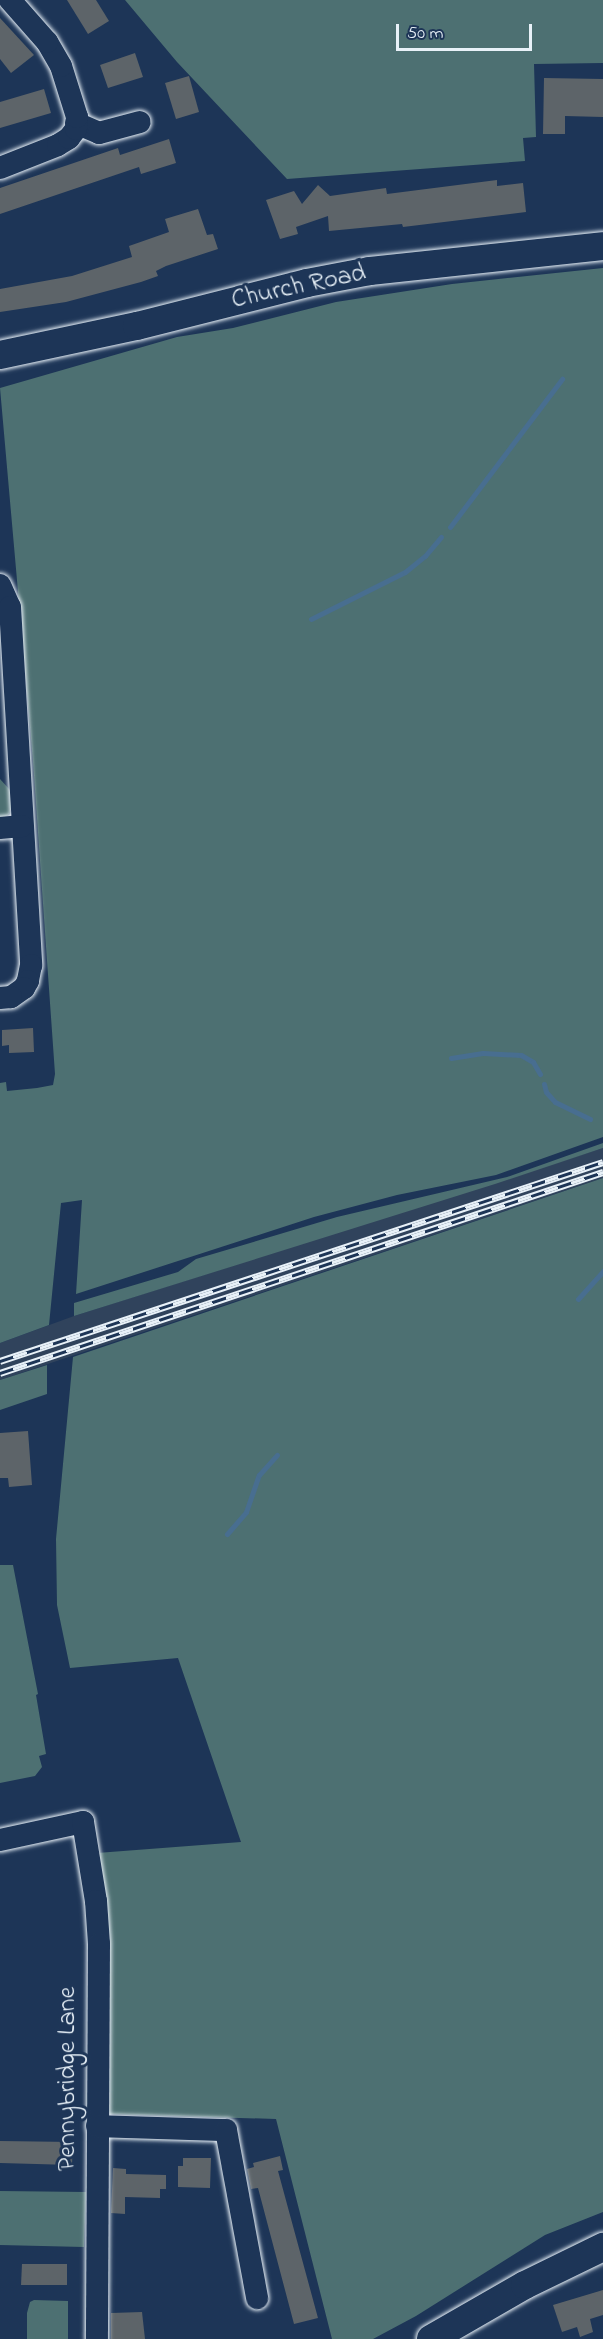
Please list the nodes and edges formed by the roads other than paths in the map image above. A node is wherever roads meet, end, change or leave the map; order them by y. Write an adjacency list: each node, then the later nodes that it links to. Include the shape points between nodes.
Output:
1 (10, 0): 3 (street, via 47,42 61,66)
2 (140, 122): 3 (street, via 99,133)
3 (76, 123): 4 (street, via 69,138 58,145)
4 (0, 168)
5 (603, 246): 6 (main road, Church Road, via 370,271)
6 (0, 355)
7 (0, 585): 8 (street, via 10,607)
8 (9, 768): 9 (street)
9 (11, 827): 10 (street, via 30,973 24,988 11,997)
10 (0, 998)
11 (0, 1840): 12 (street, Pennybridge Lane, via 83,1822 98,1922)
12 (97, 2126): 14 (street, via 226,2130); 15 (street, Pennybridge Lane)
13 (603, 2247): 16 (main road, via 525,2285)
14 (257, 2298)
15 (97, 2339)
16 (431, 2339)

